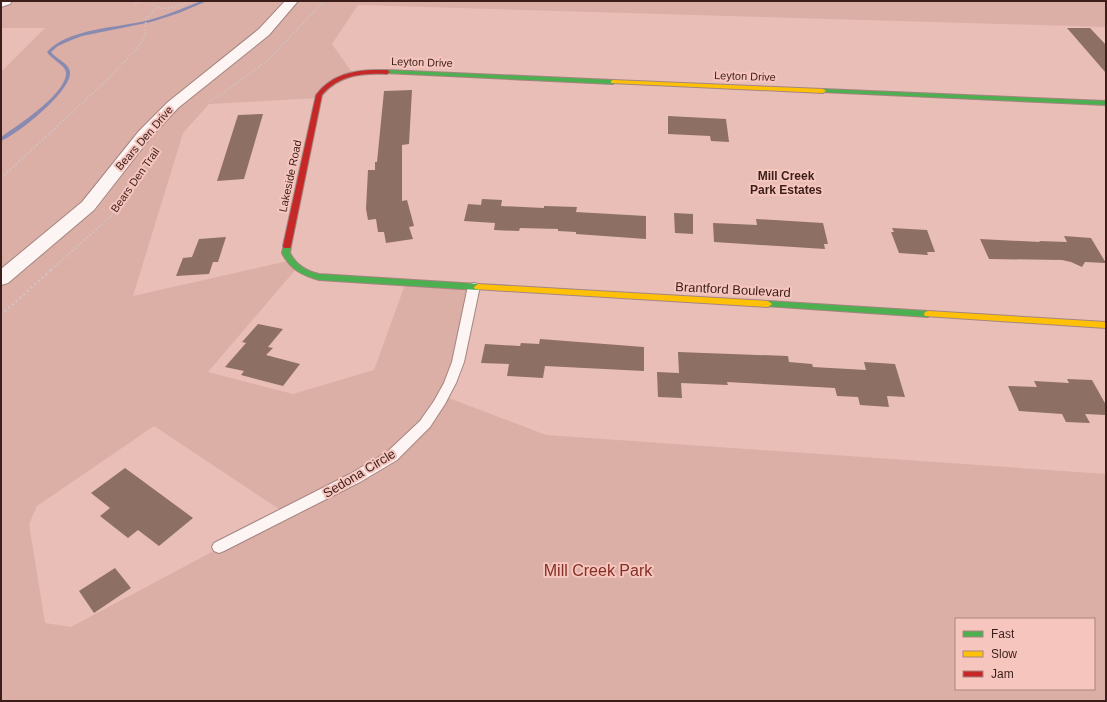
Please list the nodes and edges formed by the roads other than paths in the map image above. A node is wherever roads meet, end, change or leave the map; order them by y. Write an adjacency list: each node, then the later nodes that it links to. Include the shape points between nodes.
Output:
1 (6, 1): 3 (street)
2 (292, 1): 6 (street, Bears Den Drive, via 264,32 173,105 145,134 88,206)
3 (1, 3)
4 (383, 72): 5 (street, Leyton Drive); 7 (street, Lakeside Road, via 353,74 334,80 322,89 286,253 288,261 304,273 319,277)
5 (1106, 103)
6 (1, 279)
7 (358, 279): 8 (street, Brantford Boulevard)
8 (474, 286): 9 (street, Brantford Boulevard); 10 (lane, Sedona Circle, via 458,362 450,384 425,424 392,456 355,478)
9 (1106, 325)
10 (219, 547)

